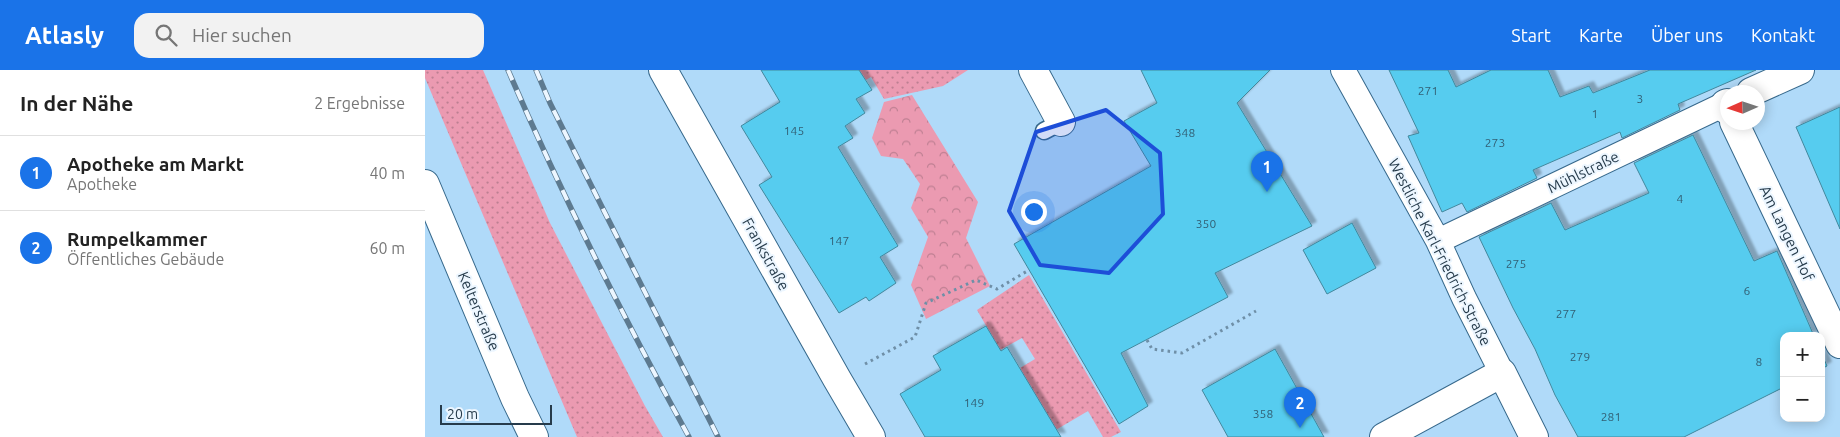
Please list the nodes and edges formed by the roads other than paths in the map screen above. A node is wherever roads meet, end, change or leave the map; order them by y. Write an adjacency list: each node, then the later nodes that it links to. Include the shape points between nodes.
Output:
1 (663, 70): 14 (street, Frankstraße, via 721,188)
2 (1033, 70): 7 (street)
3 (1343, 70): 10 (street, Westliche Karl-Friedrich-Straße)
4 (1800, 70): 5 (street)
5 (1765, 86)
6 (1720, 114): 10 (street, Mühlstraße)
7 (1053, 126)
8 (1738, 130): 11 (street, Am Langen Hof)
9 (425, 184): 13 (street, Kelterstraße)
10 (1438, 241): 12 (street, Westliche Karl-Friedrich-Straße)
11 (1840, 344)
12 (1503, 373): 15 (street); 16 (street, Westliche Karl-Friedrich-Straße)
13 (534, 437)
14 (871, 437)
15 (1385, 437)
16 (1534, 437)

